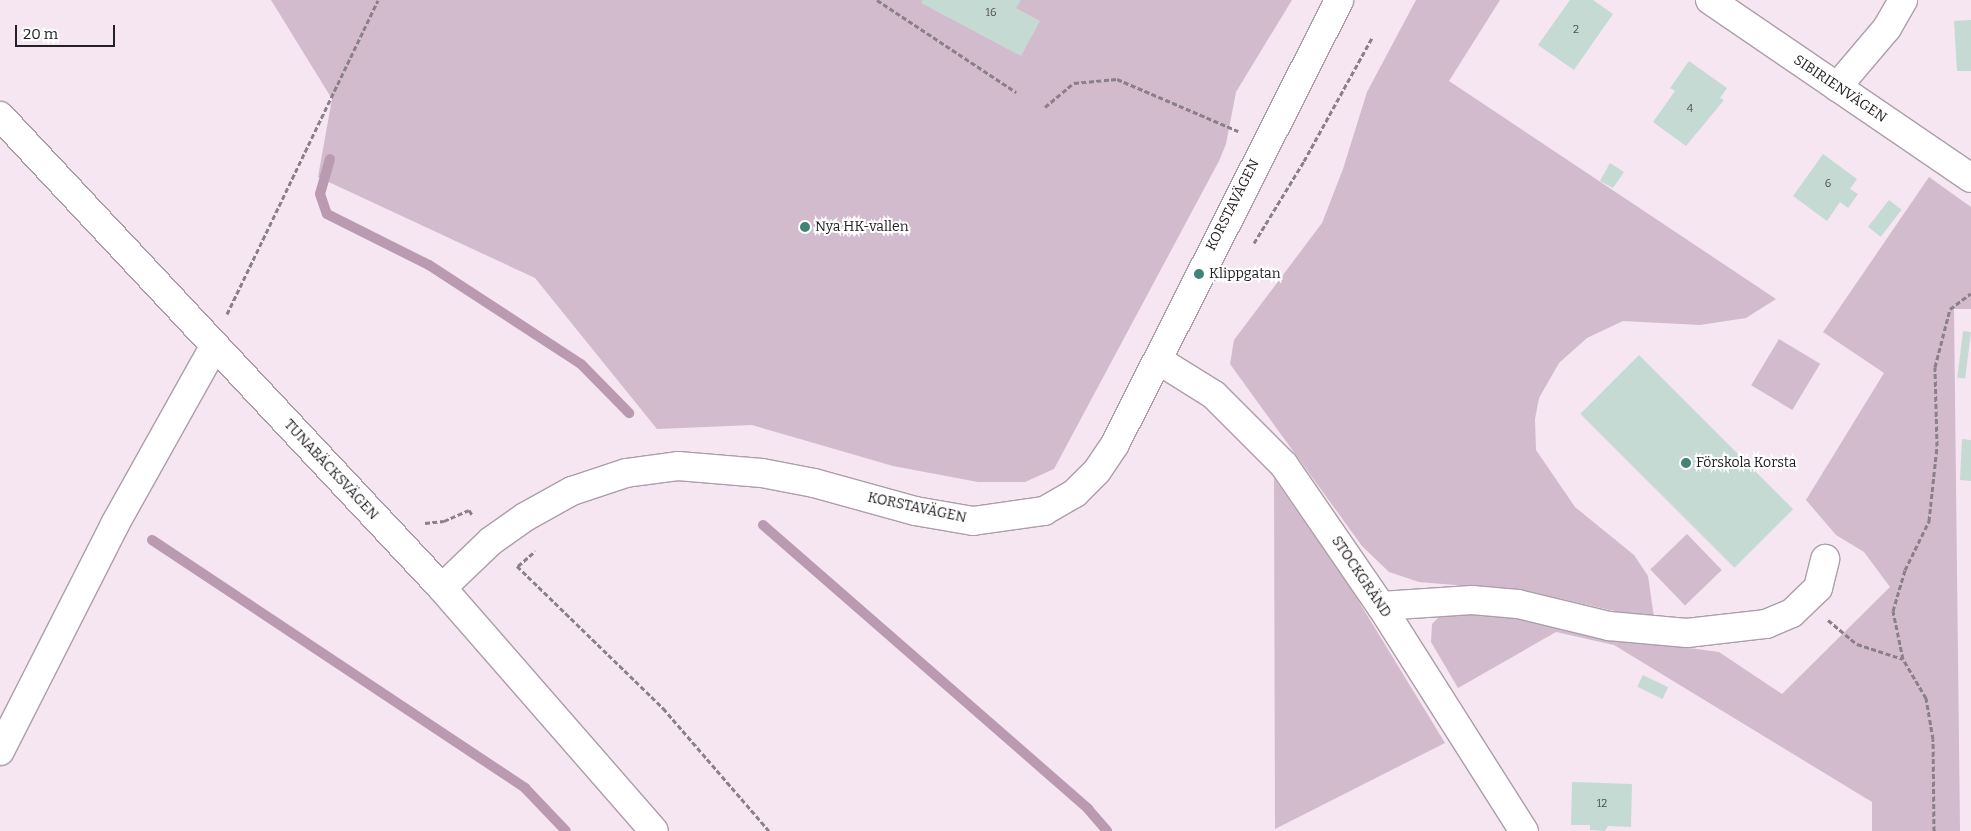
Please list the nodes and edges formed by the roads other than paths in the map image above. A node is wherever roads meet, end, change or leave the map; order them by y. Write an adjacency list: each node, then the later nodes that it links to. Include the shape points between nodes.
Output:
1 (1339, 0): 8 (street, KORSTAVÄGEN, via 1230,211)
2 (1710, 0): 4 (street, SIBIRIENVÄGEN)
3 (1903, 0): 4 (street, via 1887,28)
4 (1836, 86): 6 (street, SIBIRIENVÄGEN)
5 (0, 116): 7 (street, TUNABÄCKSVÄGEN)
6 (1971, 178)
7 (214, 347): 10 (street, TUNABÄCKSVÄGEN); 12 (street, via 115,524)
8 (1158, 360): 10 (street, KORSTAVÄGEN, via 1115,444 1097,471 1074,493 1044,511 973,521 915,511 814,483 762,473 678,466 626,473 572,491 491,541); 11 (street, STOCKGRÄND, via 1214,395 1284,465)
9 (1825, 559): 11 (street, via 1818,588 1792,613 1766,624 1687,634 1608,626 1518,604 1472,600)
10 (442, 588): 13 (street, TUNABÄCKSVÄGEN)
11 (1381, 606): 14 (street, STOCKGRÄND)
12 (0, 751)
13 (654, 831)
14 (1524, 831)

